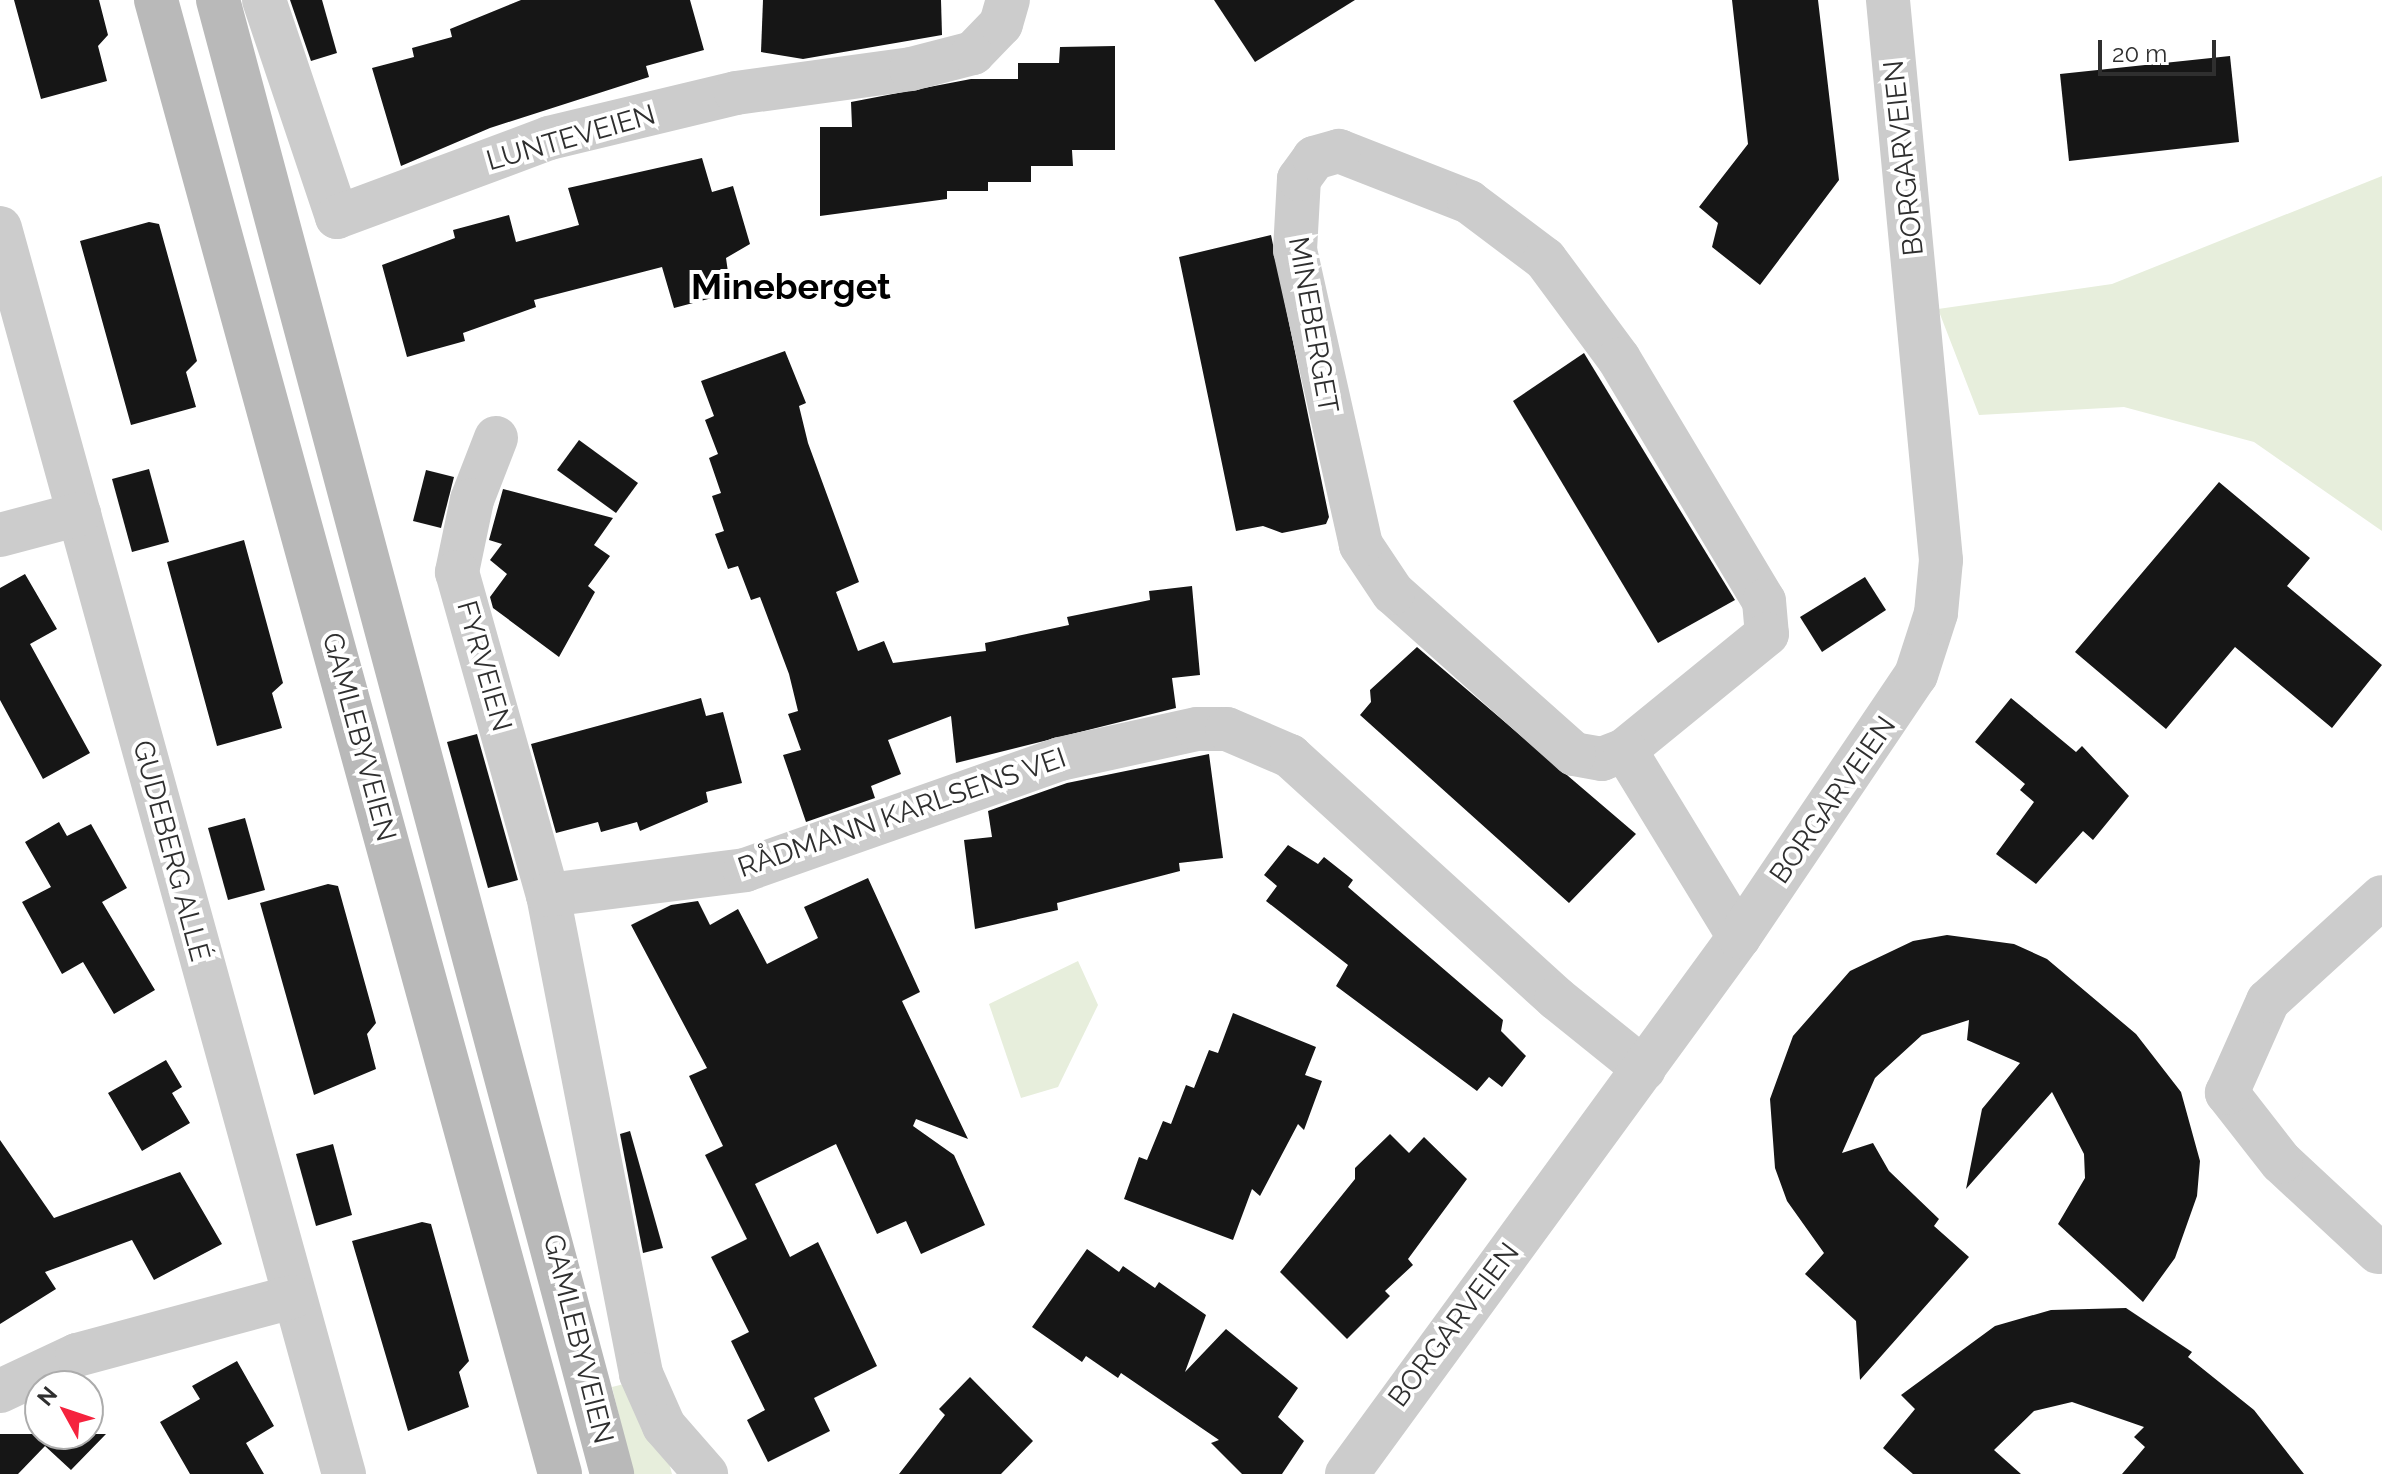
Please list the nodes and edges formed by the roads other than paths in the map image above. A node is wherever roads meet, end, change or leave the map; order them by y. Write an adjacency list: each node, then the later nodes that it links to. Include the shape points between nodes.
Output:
1 (156, 0): 19 (street, GAMLEBYVEIEN)
2 (218, 0): 20 (street, GAMLEBYVEIEN)
3 (264, 0): 4 (street, LUNTEVEIEN, via 337,217 549,138 736,93 911,69 973,53 1001,24)
4 (1008, 0)
5 (1888, 0): 13 (street, BORGARVEIEN, via 1941,560 1936,613 1916,675 1890,720)
6 (0, 228): 8 (street, GUDEBERG ALLÉ)
7 (496, 438): 11 (street, FYRVEIEN, via 472,500 457,572)
8 (79, 514): 9 (street); 16 (street, GUDEBERG ALLÉ)
9 (0, 535)
10 (1625, 750): 10 (street, MINEBERGET, via 1602,759 1574,754 1374,570 1345,488 1295,250 1296,188 1314,158 1339,151 1469,202 1545,259 1611,347 1764,601 1767,634); 13 (street)
11 (548, 895): 14 (street, RÅDMANN KARLSENS VEI, via 745,870 1060,759 1197,729 1227,729 1290,756 1556,998); 21 (street, via 641,1374 664,1426)
12 (2382, 897): 15 (street, via 2268,1001 2227,1093 2281,1162)
13 (1739, 937): 14 (street, BORGARVEIEN)
14 (1644, 1069): 22 (street, BORGARVEIEN)
15 (2378, 1252)
16 (292, 1297): 17 (street, via 77,1355); 18 (street, GUDEBERG ALLÉ)
17 (0, 1391)
18 (344, 1474)
19 (560, 1474)
20 (612, 1474)
21 (706, 1474)
22 (1347, 1474)

